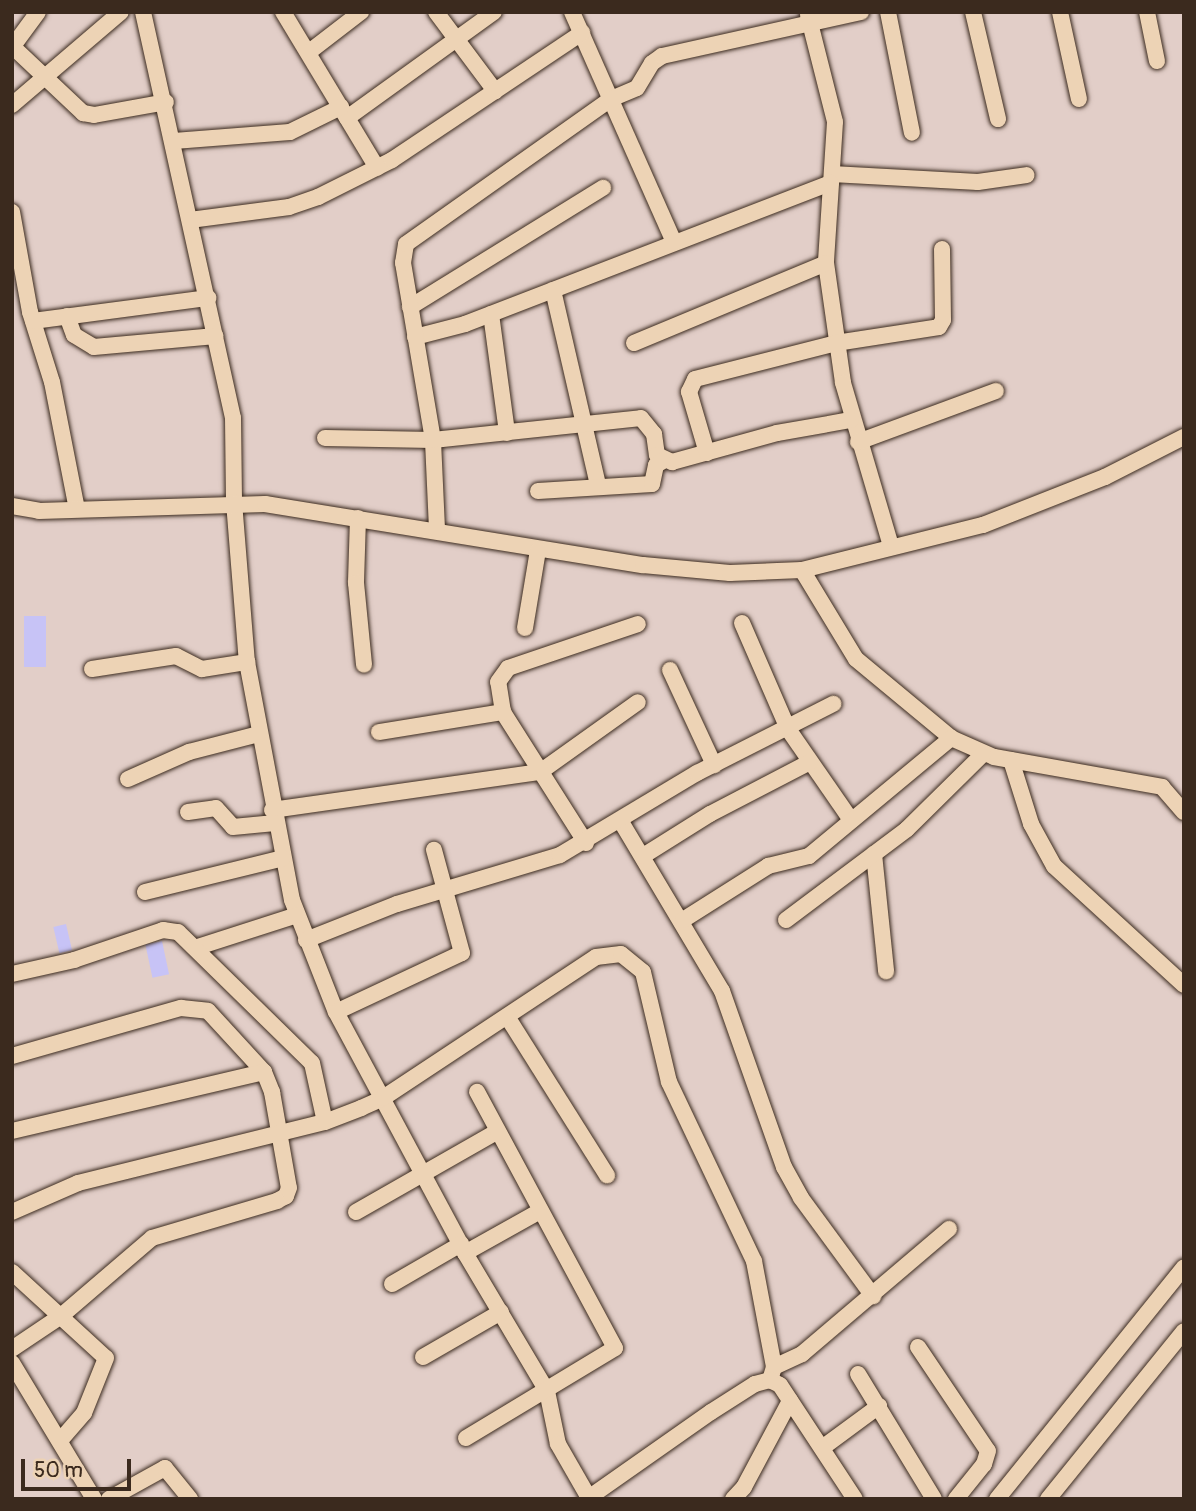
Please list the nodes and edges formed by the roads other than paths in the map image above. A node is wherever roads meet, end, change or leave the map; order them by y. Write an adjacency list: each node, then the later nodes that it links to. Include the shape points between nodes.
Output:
1 (38, 12): 17 (street)
2 (121, 12): 20 (street)
3 (143, 12): 24 (street)
4 (283, 12): 18 (street)
5 (361, 12): 18 (street)
6 (436, 12): 16 (street)
7 (494, 12): 16 (street)
8 (572, 12): 15 (street)
9 (860, 12): 14 (street)
10 (888, 12): 28 (street)
11 (973, 12): 27 (street)
12 (1060, 12): 23 (street)
13 (1146, 12): 19 (street)
14 (808, 18): 22 (street, via 662,56 637,89); 32 (street, via 835,122)
15 (582, 33): 21 (street); 22 (street)
16 (457, 40): 21 (street); 26 (street)
17 (13, 46): 20 (street)
18 (309, 52): 26 (street)
19 (1157, 61)
20 (45, 78): 24 (street, via 74,107 94,115); 25 (street)
21 (495, 91): 30 (street)
22 (611, 99): 36 (street); 41 (street, via 413,236 406,244 403,263)
23 (1079, 100)
24 (166, 102): 29 (street)
25 (12, 105)
26 (344, 113): 29 (street, via 290,132); 30 (street)
27 (998, 119)
28 (912, 133)
29 (174, 141): 35 (street)
30 (377, 168): 35 (street, via 304,203)
31 (1027, 176): 32 (street, via 978,182)
32 (832, 178): 36 (street); 38 (street)
33 (603, 188): 41 (street)
34 (12, 212): 44 (street)
35 (190, 220): 40 (street)
36 (674, 242): 39 (street)
37 (942, 249): 48 (street, via 943,325)
38 (826, 263): 47 (street); 48 (street)
39 (553, 290): 42 (street); 51 (street)
40 (208, 298): 43 (street); 45 (street)
41 (410, 307): 46 (street)
42 (491, 314): 46 (street); 52 (street)
43 (66, 316): 44 (street); 45 (street, via 74,335 94,347)
44 (33, 321): 63 (street, via 52,382)
45 (216, 336): 61 (street, via 236,434)
46 (415, 337): 55 (street)
47 (634, 343)
48 (836, 343): 50 (street); 57 (street, via 695,379 689,392)
49 (996, 391): 56 (street)
50 (851, 420): 56 (street); 57 (street, via 777,433)
51 (584, 424): 52 (street); 58 (street, via 641,418 650,424 657,455); 59 (street)
52 (507, 433): 55 (street)
53 (1184, 437): 66 (street, via 1034,507 983,525)
54 (325, 438): 55 (street)
55 (433, 440): 65 (street)
56 (858, 442): 66 (street)
57 (708, 453): 58 (street)
58 (663, 461): 59 (street, via 656,465 652,484)
59 (598, 485): 60 (street)
60 (538, 491)
61 (234, 502): 63 (street); 64 (street); 72 (street)
62 (12, 506): 63 (street, via 39,511)
63 (77, 509)
64 (358, 518): 65 (street); 73 (street, via 356,583)
65 (437, 529): 67 (street)
66 (891, 546): 68 (street)
67 (538, 550): 68 (street, via 693,570); 71 (street)
68 (802, 570): 82 (street, via 856,659)
69 (742, 623): 79 (street)
70 (638, 624): 78 (street, via 509,668 497,689)
71 (525, 628)
72 (247, 662): 74 (street, via 202,669 176,656); 81 (street)
73 (364, 665)
74 (92, 668)
75 (670, 670): 86 (street)
76 (638, 702): 87 (street)
77 (833, 704): 79 (street)
78 (503, 712): 80 (street); 87 (street)
79 (788, 729): 85 (street); 86 (street)
80 (379, 732)
81 (259, 734): 88 (street, via 211,745); 91 (street)
82 (951, 738): 83 (street); 93 (street)
83 (983, 754): 84 (street); 96 (street, via 907,829)
84 (1011, 760): 90 (street, via 1162,787); 108 (street, via 1031,824 1054,866)
85 (810, 762): 93 (street); 97 (street, via 710,814)
86 (714, 765): 92 (street)
87 (540, 772): 91 (street); 94 (street)
88 (128, 779)
89 (188, 812): 91 (street, via 216,808 233,827)
90 (1184, 812)
91 (273, 816): 98 (street)
92 (620, 820): 94 (street); 97 (street)
93 (851, 820): 102 (street, via 809,856 768,866)
94 (586, 843): 99 (street)
95 (434, 850): 99 (street)
96 (874, 854): 103 (street); 106 (street)
97 (643, 856): 102 (street)
98 (283, 858): 100 (street); 101 (street)
99 (443, 891): 104 (street); 109 (street, via 462,953)
100 (145, 892)
101 (298, 915): 104 (street); 105 (street)
102 (682, 920): 129 (street, via 722,991 784,1167 818,1225)
103 (786, 920)
104 (306, 940): 109 (street)
105 (198, 947): 107 (street, via 178,932 163,930 74,960); 115 (street, via 244,1000 312,1063)
106 (886, 971)
107 (12, 974)
108 (1184, 985)
109 (336, 1012): 114 (street)
110 (508, 1018): 114 (street); 120 (street); 137 (street, via 596,957 621,954 643,972 669,1082 754,1261)
111 (12, 1056): 112 (street, via 198,1007 216,1017)
112 (264, 1072): 116 (street); 118 (street)
113 (477, 1092): 117 (street)
114 (383, 1098): 115 (street); 119 (street)
115 (325, 1122): 118 (street)
116 (12, 1131)
117 (498, 1131): 119 (street); 121 (street)
118 (276, 1132): 122 (street, via 78,1183); 131 (street, via 289,1188 286,1196 163,1232)
119 (424, 1175): 123 (street); 125 (street)
120 (607, 1175)
121 (540, 1211): 125 (street); 139 (street, via 615,1348)
122 (12, 1212)
123 (356, 1212)
124 (949, 1230): 129 (street)
125 (463, 1248): 128 (street); 130 (street)
126 (1184, 1267): 153 (street)
127 (12, 1272): 131 (street)
128 (392, 1283)
129 (873, 1296): 137 (street)
130 (501, 1312): 135 (street); 139 (street)
131 (61, 1315): 134 (street); 143 (street, via 106,1358 84,1413)
132 (1184, 1331): 154 (street)
133 (918, 1347): 152 (street, via 988,1451 984,1464)
134 (12, 1349)
135 (423, 1357)
136 (12, 1363): 143 (street)
137 (772, 1373): 140 (street); 145 (street)
138 (858, 1374): 141 (street)
139 (547, 1391): 142 (street); 145 (street, via 558,1444)
140 (790, 1401): 144 (street); 149 (street)
141 (879, 1406): 144 (street); 151 (street)
142 (466, 1438)
143 (60, 1441): 146 (street)
144 (822, 1448): 150 (street)
145 (588, 1498)
146 (94, 1499)
147 (109, 1499): 148 (street, via 165,1468)
148 (190, 1499)
149 (733, 1499)
150 (855, 1499)
151 (934, 1499)
152 (956, 1499)
153 (997, 1499)
154 (1048, 1499)

